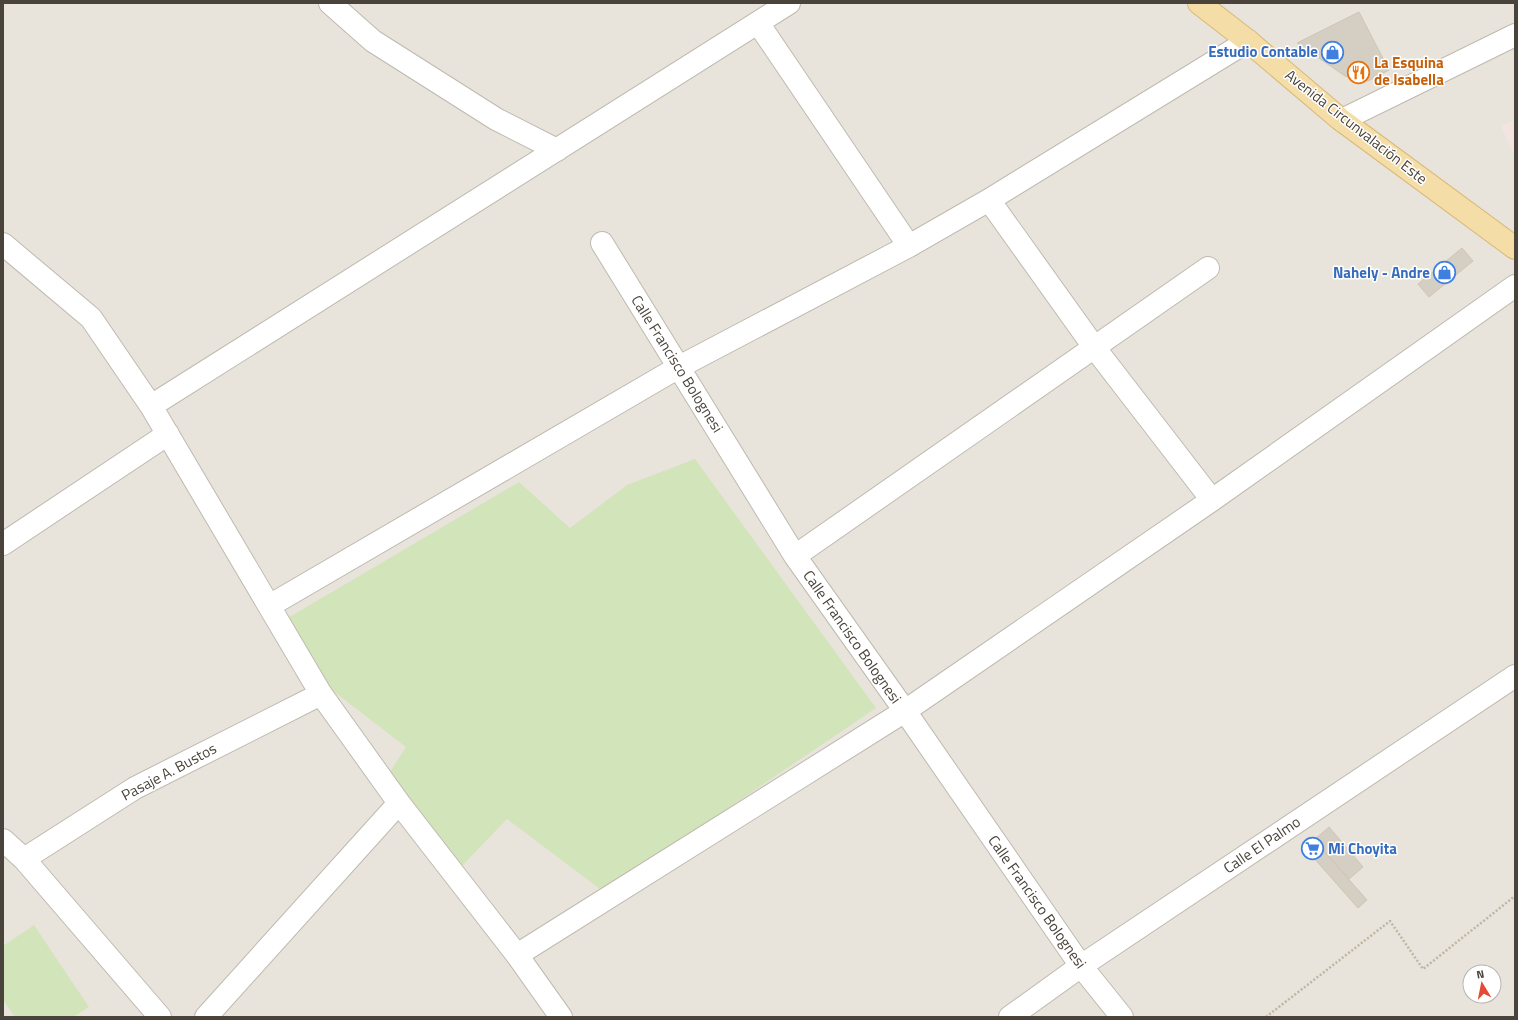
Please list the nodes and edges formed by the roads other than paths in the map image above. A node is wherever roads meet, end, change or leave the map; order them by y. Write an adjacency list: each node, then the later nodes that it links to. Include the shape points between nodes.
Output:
1 (330, 3): 8 (street, via 373,41 496,119)
2 (789, 3): 4 (street)
3 (1199, 3): 6 (main road, Avenida Circunvalación Este)
4 (758, 23): 8 (street); 12 (street)
5 (1515, 35): 7 (street)
6 (1248, 41): 7 (main road, Avenida Circunvalación Este); 9 (street)
7 (1342, 120): 13 (main road, Avenida Circunvalación Este)
8 (557, 150): 18 (street)
9 (989, 200): 12 (street); 16 (street)
10 (602, 243): 17 (street, Calle Francisco Bolognesi)
11 (3, 244): 18 (street, via 91,318)
12 (909, 246): 17 (street)
13 (1515, 248)
14 (1208, 268): 16 (street)
15 (1515, 286): 20 (street)
16 (1094, 347): 20 (street); 22 (street)
17 (679, 367): 22 (street, Calle Francisco Bolognesi); 23 (street)
18 (151, 406): 19 (street)
19 (168, 434): 21 (street); 23 (street)
20 (1212, 500): 26 (street)
21 (3, 544)
22 (795, 556): 26 (street, Calle Francisco Bolognesi)
23 (269, 606): 25 (street)
24 (1515, 676): 31 (street, Calle El Palmo)
25 (321, 694): 27 (street); 29 (street, Pasaje A. Bustos, via 135,788)
26 (905, 711): 30 (street); 31 (street, Calle Francisco Bolognesi)
27 (399, 803): 30 (street); 33 (street)
28 (3, 840): 29 (street)
29 (24, 859): 32 (street)
30 (517, 955): 34 (street)
31 (1081, 966): 35 (street, Calle El Palmo); 36 (street, Calle Francisco Bolognesi)
32 (160, 1017)
33 (206, 1017)
34 (561, 1017)
35 (1010, 1017)
36 (1122, 1017)

